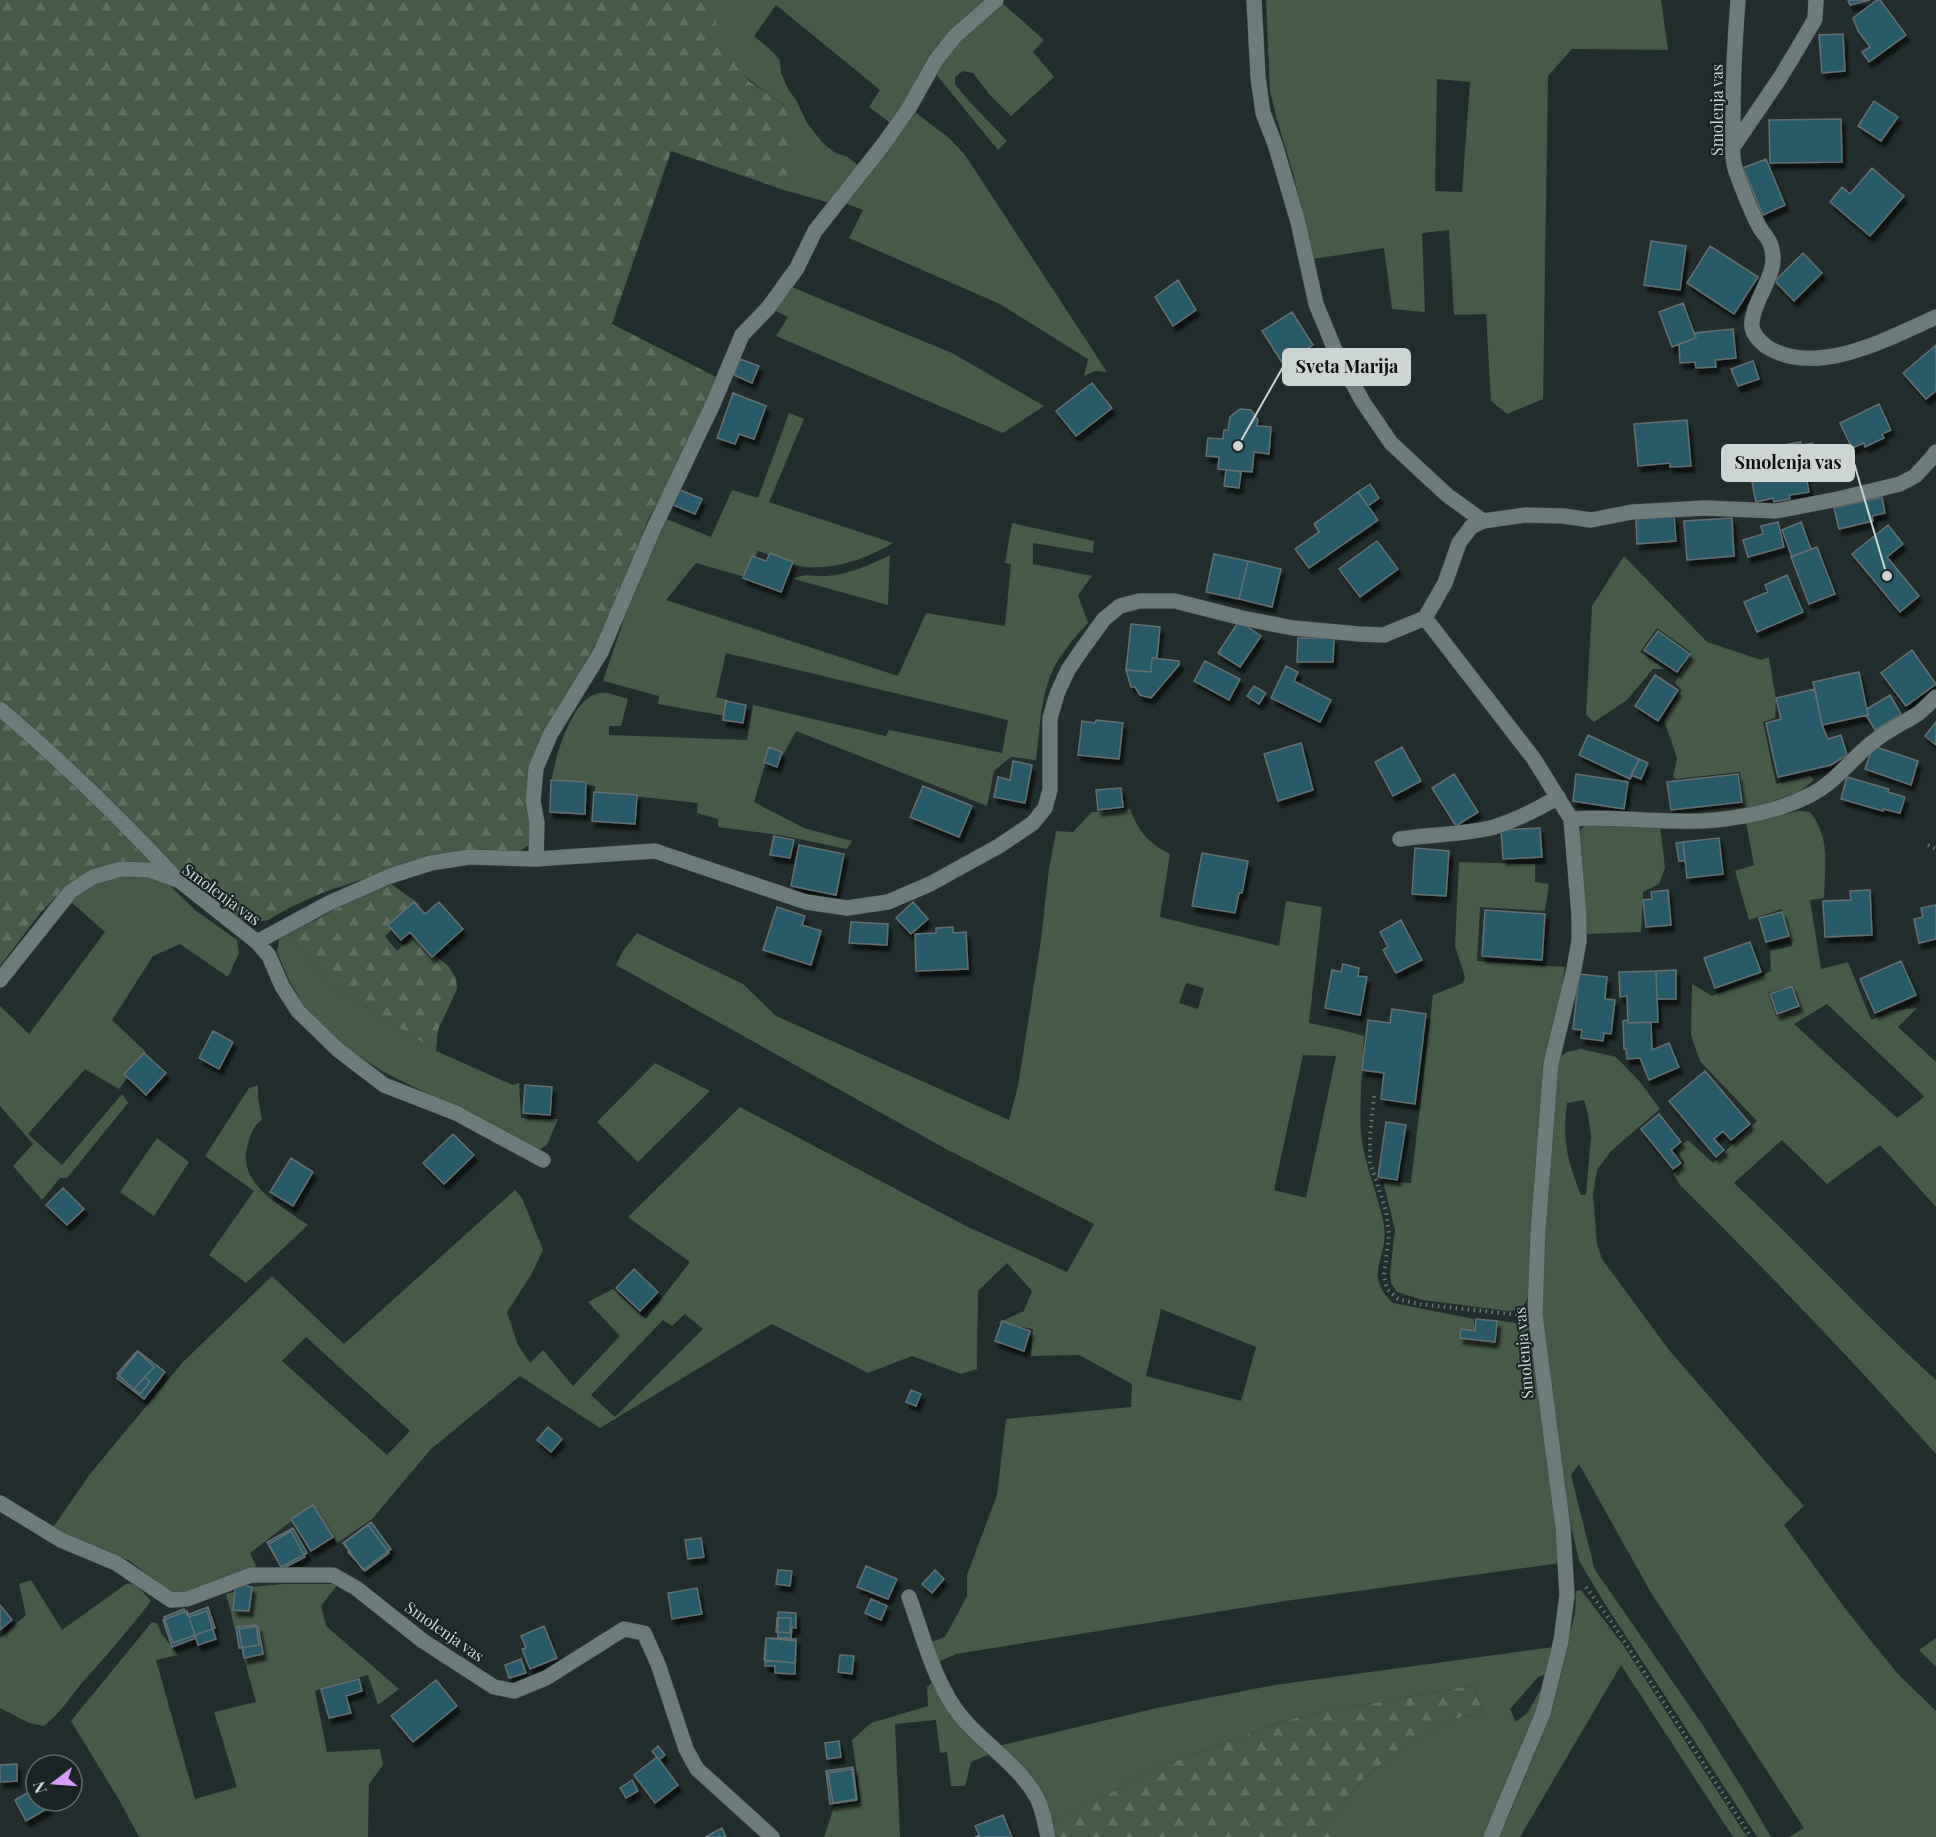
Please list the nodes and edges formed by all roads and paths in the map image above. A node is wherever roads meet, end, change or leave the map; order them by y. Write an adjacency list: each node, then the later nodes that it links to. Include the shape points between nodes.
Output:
1 (996, 0): 17 (street, via 955,36 936,60 890,136 815,231 797,268 768,308 742,336 601,652 551,733 536,768)
2 (1254, 0): 8 (street, via 1263,113 1290,193 1316,304 1337,354 1391,443 1448,495)
3 (1738, 0): 5 (street, Smolenja vas)
4 (1816, 0): 5 (street, via 1815,19 1801,44)
5 (1733, 147): 6 (street, Smolenja vas, via 1734,166 1770,243 1773,258 1751,322 1760,342 1791,355 1844,355)
6 (1936, 317)
7 (1936, 452): 8 (street, via 1915,476 1900,484 1776,511 1705,508 1632,512 1591,520 1526,515)
8 (1483, 520): 9 (street, via 1471,527 1459,543 1445,583)
9 (1425, 618): 12 (street, Smolenja vas); 17 (street, via 1384,635 1293,628 1175,602 1139,601 1120,606 1104,619 1083,648 1057,694 1050,718 1050,790 1045,808 1033,822 999,846 888,902 847,908 806,902 655,851)
10 (1936, 697): 13 (street, via 1859,752 1815,798 1730,818 1679,822)
11 (0, 709): 18 (street, via 123,820)
12 (1558, 796): 13 (street, Smolenja vas); 14 (street, via 1494,827)
13 (1571, 819): 23 (street, Smolenja vas, via 1579,941 1551,1065)
14 (1400, 838)
15 (1928, 845): 16 (path)
16 (1936, 849)
17 (536, 859): 19 (street, via 470,857 431,863 357,889)
18 (180, 881): 19 (street, Smolenja vas); 20 (street, Smolenja vas, via 149,870 130,869 93,878 71,891)
19 (257, 942): 22 (street, Smolenja vas, via 298,1011 337,1050 384,1085 456,1113)
20 (0, 980)
21 (1374, 1096): 23 (path, via 1370,1162 1388,1222 1384,1276 1387,1289 1398,1299 1418,1304 1511,1315)
22 (543, 1160)
23 (1535, 1314): 25 (street, Smolenja vas, via 1563,1528)
24 (0, 1503): 27 (street, Smolenja vas, via 61,1540 116,1563 171,1600 187,1599 251,1575 333,1575 494,1687 514,1691 546,1678 624,1629 644,1633 697,1769)
25 (1564, 1563): 29 (street, Smolenja vas, via 1567,1595 1561,1641 1543,1713); 30 (path, via 1613,1624)
26 (909, 1597): 28 (street, via 942,1686 954,1707 1027,1783 1038,1799)
27 (772, 1837)
28 (1048, 1837)
29 (1491, 1837)
30 (1751, 1837)

